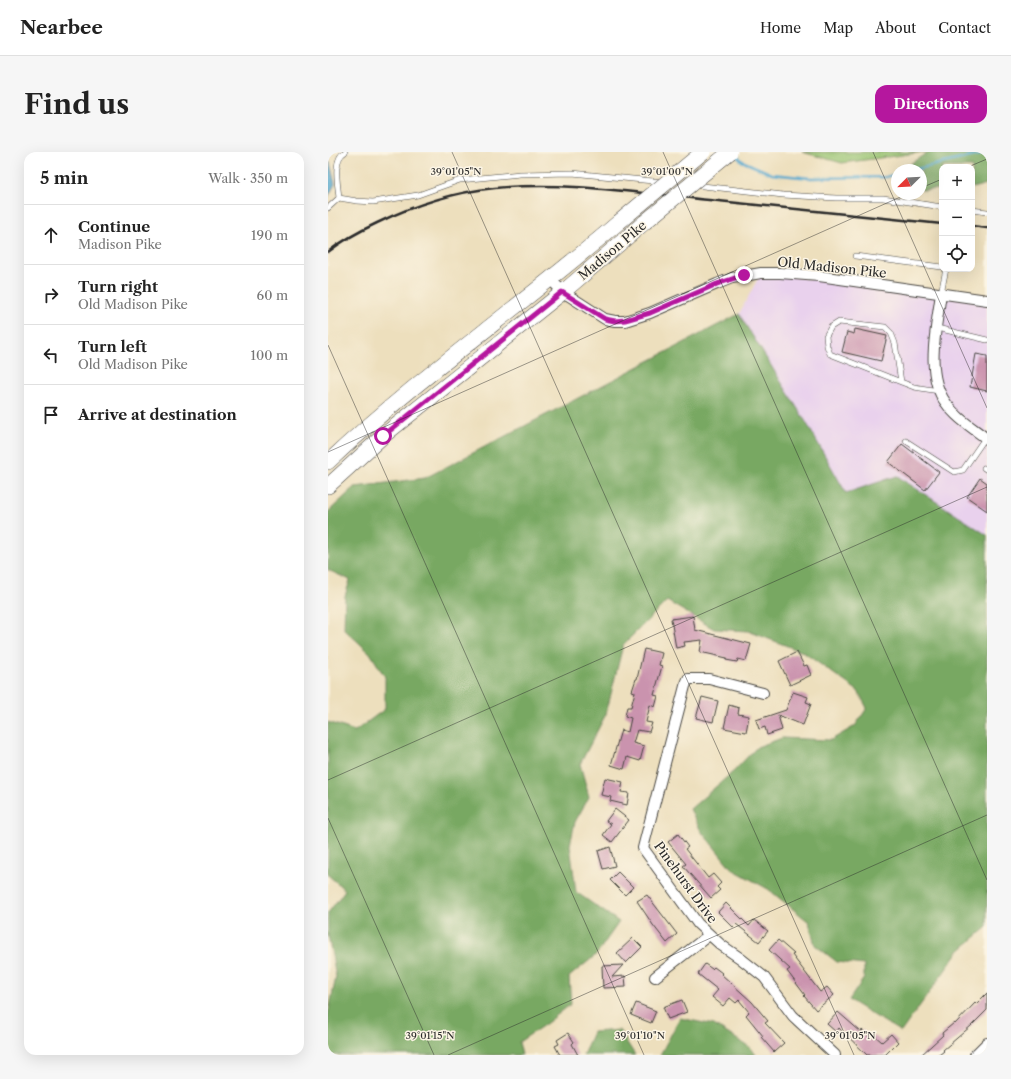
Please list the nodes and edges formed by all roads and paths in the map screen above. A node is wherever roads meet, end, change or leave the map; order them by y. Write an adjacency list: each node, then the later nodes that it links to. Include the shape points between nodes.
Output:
1 (345, 152): 6 (lane, via 337,162)
2 (703, 152): 14 (main road, Madison Pike, bridge)
3 (730, 152): 15 (main road, Madison Pike, bridge)
4 (671, 183): 6 (lane, via 572,173 520,174 460,180 418,195 373,202)
5 (679, 184): 7 (lane, via 783,195 883,198)
6 (338, 198): 8 (lane)
7 (939, 207)
8 (328, 208)
9 (975, 210): 10 (lane)
10 (987, 212)
11 (855, 256): 12 (lane)
12 (939, 267)
13 (946, 272): 16 (lane)
14 (551, 280): 15 (street, Old Madison Pike); 24 (main road, Madison Pike, via 391,406)
15 (562, 292): 16 (street, Old Madison Pike, via 605,319 615,321 650,313 732,278 761,273 819,276); 25 (main road, Madison Pike, via 383,436)
16 (942, 293): 17 (street, Old Madison Pike); 18 (street)
17 (987, 300)
18 (937, 328): 19 (lane); 21 (street, via 934,365)
19 (987, 340)
20 (900, 382): 20 (lane, via 830,354 826,336 831,327 839,322 885,328 891,333 895,343); 21 (lane)
21 (939, 391): 22 (street, via 946,405)
22 (986, 439): 23 (lane, via 963,470 954,472)
23 (906, 441)
24 (328, 462)
25 (328, 486)
26 (763, 693): 27 (street, Pinehurst Drive, via 708,679 688,679 643,848 698,924)
27 (710, 936): 28 (street); 30 (street, Pinehurst Drive, via 764,978 793,1016)
28 (654, 977)
29 (987, 1043): 31 (street)
30 (835, 1055)
31 (975, 1055)

